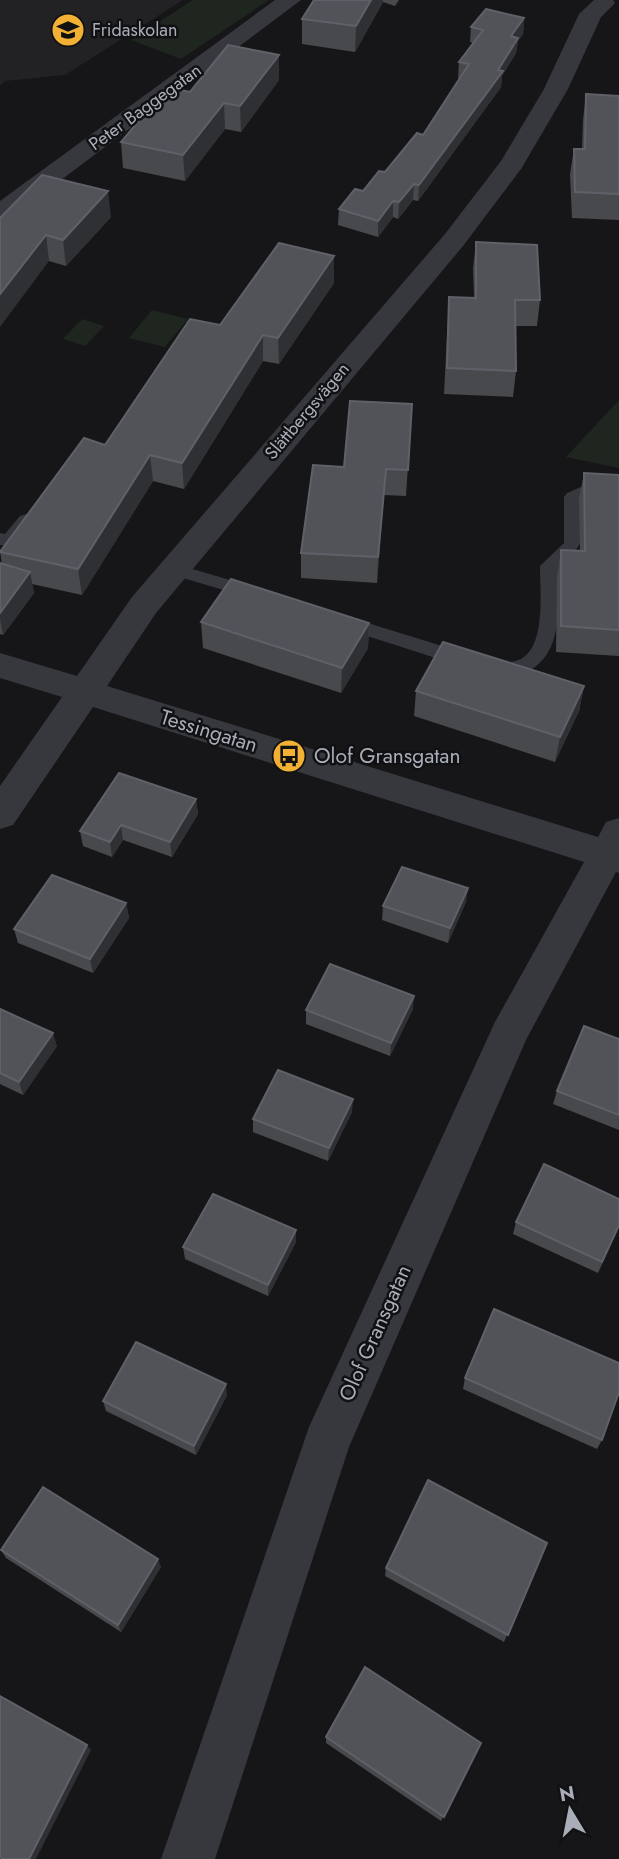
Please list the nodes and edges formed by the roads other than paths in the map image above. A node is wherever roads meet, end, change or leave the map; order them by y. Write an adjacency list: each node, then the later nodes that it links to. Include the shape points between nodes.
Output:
1 (290, 0): 3 (street, Peter Baggegatan)
2 (607, 4): 7 (street, Slättbergsvägen, via 590,14 556,89 512,164 454,240)
3 (0, 213)
4 (619, 495): 9 (lane, via 573,497 573,540 569,550 549,566 547,634 540,655 521,668 498,670)
5 (34, 509): 6 (lane, via 8,542)
6 (0, 539)
7 (172, 569): 8 (lane); 11 (street, Slättbergsvägen)
8 (276, 600)
9 (328, 616)
10 (0, 665): 11 (street, Tessingatan)
11 (85, 692): 12 (street, Slättbergsvägen); 13 (street, Tessingatan)
12 (0, 814)
13 (615, 848): 14 (street, Olof Gransgatan, via 509,1034 326,1444)
14 (188, 1859)

